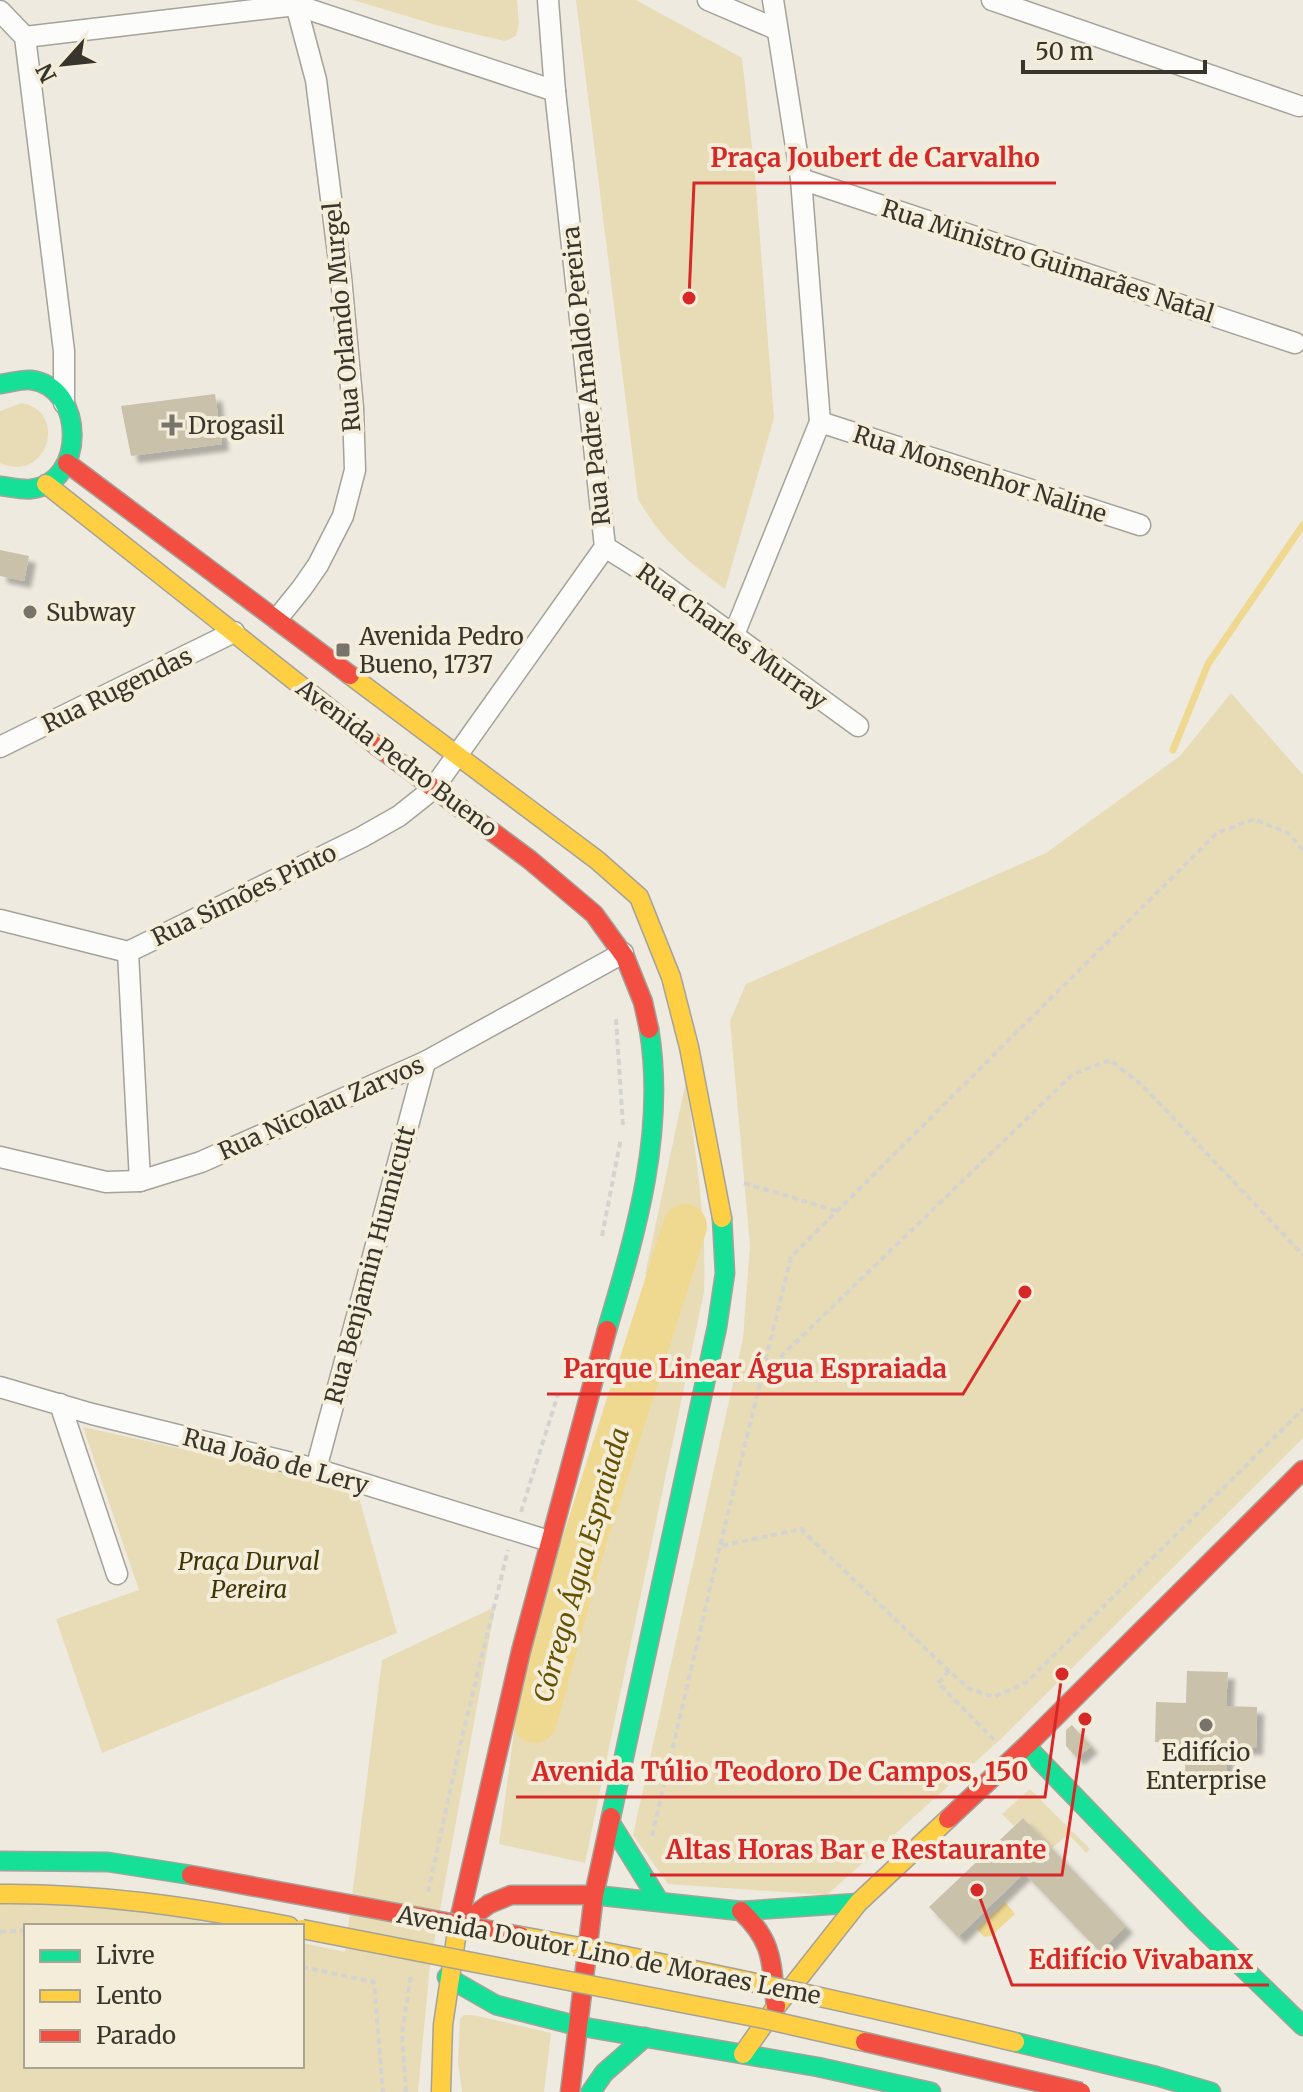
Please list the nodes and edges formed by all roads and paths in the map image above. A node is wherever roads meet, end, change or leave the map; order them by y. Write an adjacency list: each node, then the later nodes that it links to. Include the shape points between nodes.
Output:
1 (548, 0): 9 (street, Rua Padre Arnaldo Pereira)
2 (708, 0): 7 (street)
3 (773, 0): 7 (street)
4 (992, 0): 10 (street)
5 (293, 3): 8 (street); 9 (street); 23 (street, Rua Orlando Murgel, via 318,95 341,277 355,470 331,540)
6 (0, 11): 8 (street)
7 (776, 29): 11 (street)
8 (25, 37): 13 (street)
9 (555, 91): 22 (street, Rua Padre Arnaldo Pereira)
10 (1299, 106)
11 (801, 179): 12 (street, Rua Ministro Guimarães Natal); 17 (street)
12 (1295, 343)
13 (64, 351): 15 (street); 16 (street)
14 (0, 384): 15 (main road)
15 (42, 384): 16 (main road)
16 (64, 403): 18 (main road, via 75,433)
17 (820, 422): 21 (street, Rua Monsenhor Naline); 25 (street)
18 (67, 463): 19 (main road); 23 (main road, Avenida Pedro Bueno)
19 (46, 484): 20 (main road, via 25,490); 24 (main road, Avenida Pedro Bueno)
20 (0, 486)
21 (1140, 525)
22 (605, 547): 25 (street, Rua Charles Murray); 28 (street, Rua Padre Arnaldo Pereira)
23 (277, 619): 28 (main road, Avenida Pedro Bueno)
24 (234, 632): 27 (street, Rua Rugendas); 29 (main road, Avenida Pedro Bueno)
25 (733, 637): 26 (street, Rua Charles Murray)
26 (858, 726)
27 (0, 747)
28 (458, 754): 29 (street, Rua Simões Pinto); 57 (main road, Avenida Pedro Bueno, via 639,897 671,977 722,1215 725,1273 714,1342)
29 (433, 789): 32 (street, Rua Simões Pinto, via 362,837); 33 (main road, Avenida Pedro Bueno, via 521,852 597,917)
30 (1303, 850): 39 (path, via 1288,833 1254,819 1217,833)
31 (0, 920): 32 (street, Rua Simões Pinto)
32 (128, 952): 37 (street)
33 (623, 953): 35 (street, Rua Nicolau Zarvos); 50 (main road, Avenida Pedro Bueno, via 651,1038 656,1094 651,1156)
34 (616, 1012): 40 (path, via 623,1129)
35 (425, 1062): 37 (street, Rua Nicolau Zarvos, via 201,1162); 47 (street, Rua Benjamin Hunnicutt)
36 (0, 1157): 37 (street, Rua Nicolau Zarvos, via 106,1182)
37 (140, 1181)
38 (738, 1182): 39 (path)
39 (837, 1211): 42 (path, via 791,1257)
40 (602, 1238)
41 (1303, 1255): 42 (path, via 1142,1085 1110,1060 1073,1074)
42 (765, 1372): 51 (path)
43 (0, 1387): 45 (street, Rua João de Lery)
44 (560, 1388): 49 (path)
45 (60, 1404): 47 (street, Rua João de Lery); 53 (street)
46 (1303, 1409): 54 (path, via 1027,1682 994,1697 970,1689)
47 (316, 1469): 50 (street, Rua João de Lery)
48 (1303, 1470): 56 (main road)
49 (525, 1500)
50 (549, 1541): 68 (main road, Avenida Pedro Bueno)
51 (720, 1546): 54 (path, via 801,1529); 58 (path)
52 (506, 1556): 60 (path)
53 (117, 1574)
54 (949, 1671): 55 (path, via 938,1683)
55 (998, 1744)
56 (1026, 1746): 64 (main road); 76 (main road)
57 (610, 1822): 62 (main road, Avenida Pedro Bueno); 63 (main road)
58 (651, 1838)
59 (0, 1861): 86 (main road, Avenida Doutor Lino de Moraes Leme, bridge, via 108,1862 636,1957 860,2005)
60 (428, 1893)
61 (0, 1894): 66 (main road, via 111,1896)
62 (594, 1895): 63 (main road); 68 (main road, via 511,1895); 75 (main road, Avenida Pedro Bueno)
63 (659, 1901): 65 (main road)
64 (858, 1903): 65 (main road); 74 (main road)
65 (741, 1911): 74 (main road, via 765,1940)
66 (279, 1924)
67 (304, 1929): 85 (main road, Avenida Doutor Lino de Moraes Leme, bridge, via 764,2019)
68 (456, 1929): 73 (main road, Avenida Pedro Bueno)
69 (24, 1930): 70 (path)
70 (0, 1932)
71 (413, 1966): 80 (path, via 402,2034)
72 (304, 1967): 79 (path, via 374,1982)
73 (447, 1977): 75 (main road, via 496,2005); 81 (main road, Avenida Pedro Bueno, via 439,2052)
74 (776, 2007): 78 (main road)
75 (578, 2026): 77 (main road); 82 (main road, Avenida Pedro Bueno)
76 (1303, 2026)
77 (645, 2037): 78 (main road); 83 (main road, via 604,2073)
78 (743, 2054): 84 (main road)
79 (383, 2092)
80 (406, 2092)
81 (441, 2092)
82 (570, 2092)
83 (591, 2092)
84 (931, 2092)
85 (1081, 2092)
86 (1211, 2092)

